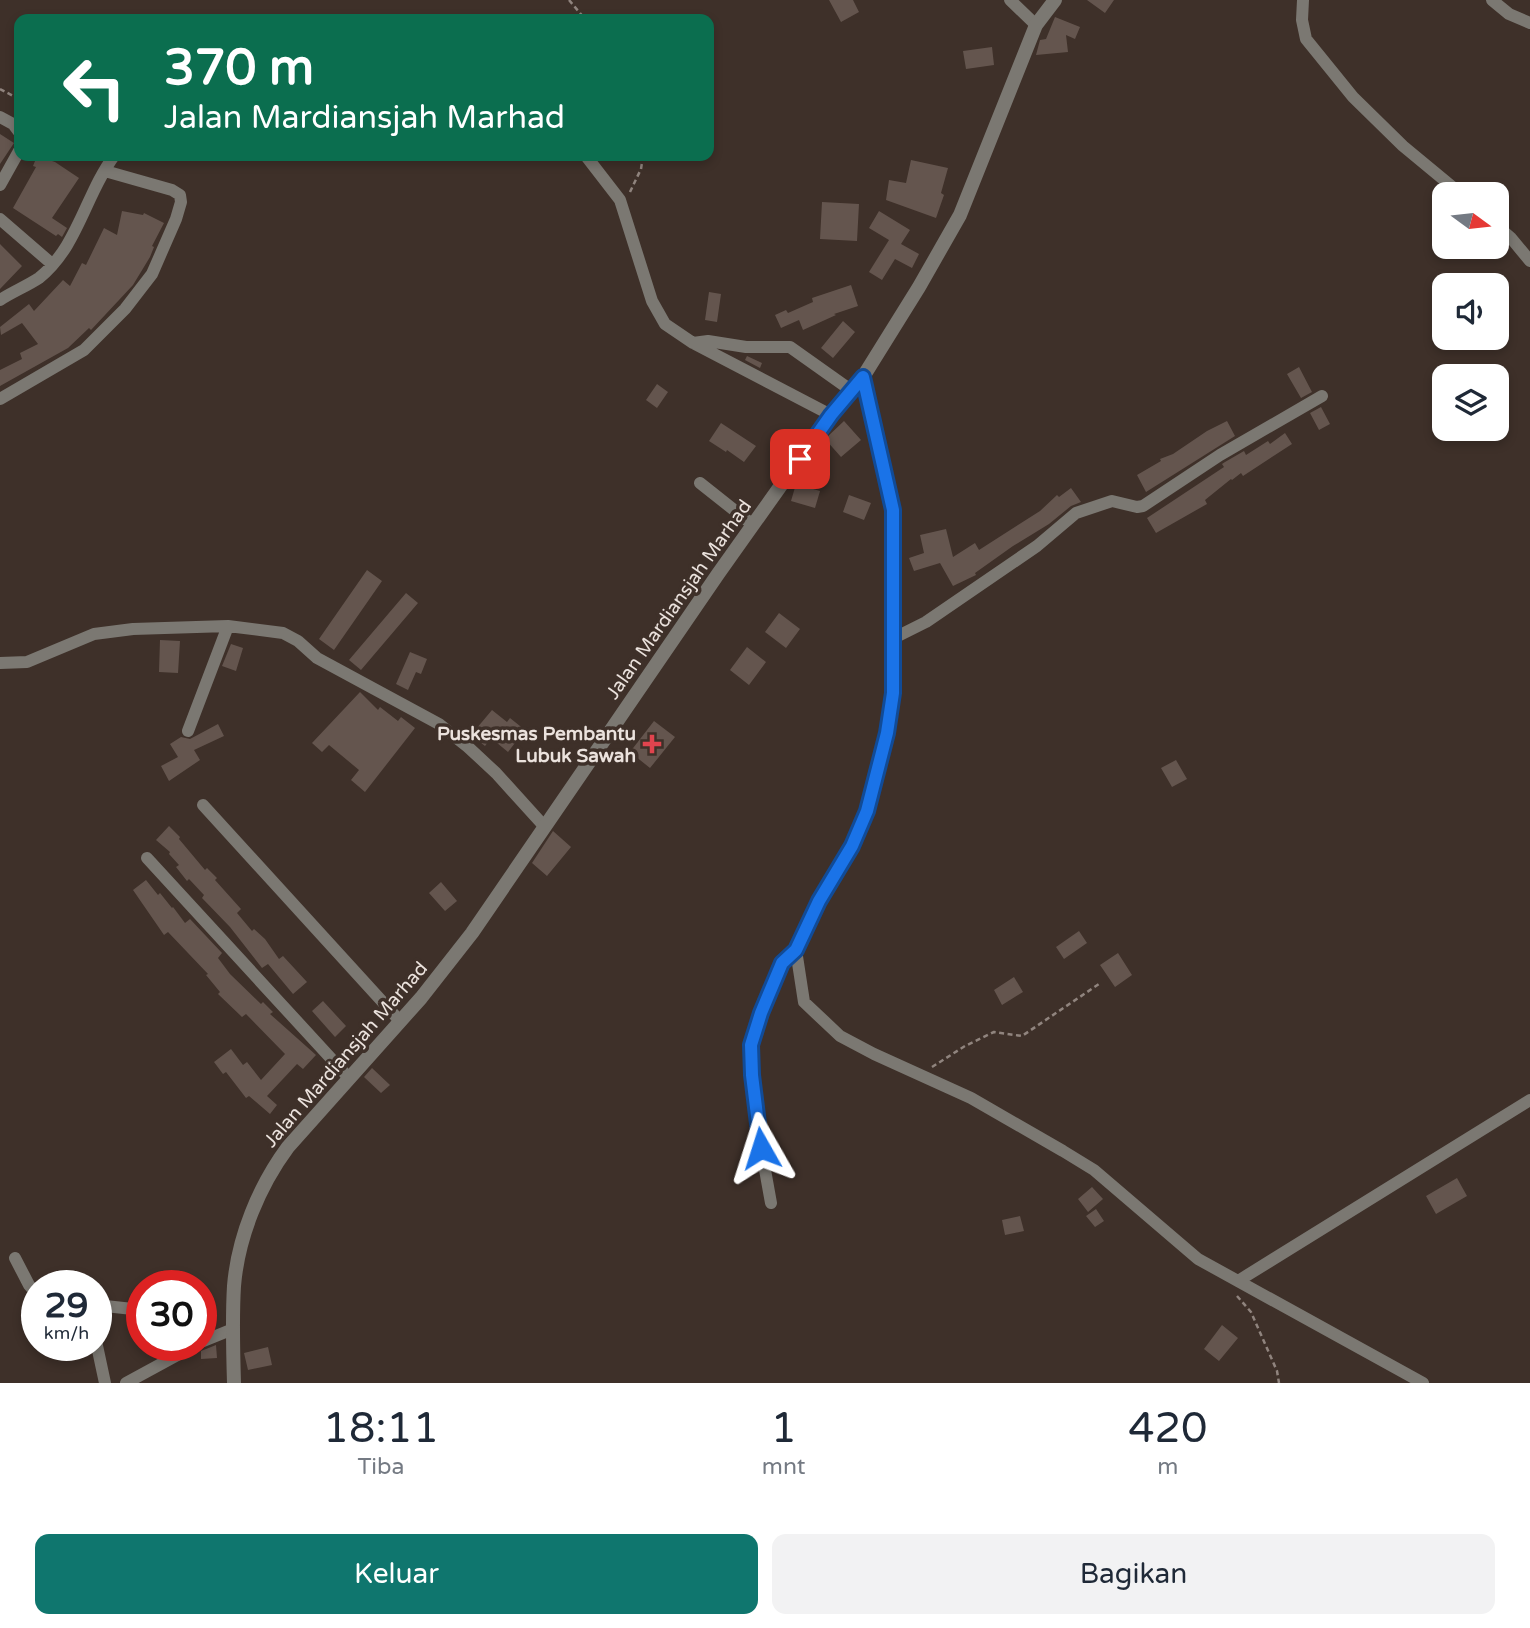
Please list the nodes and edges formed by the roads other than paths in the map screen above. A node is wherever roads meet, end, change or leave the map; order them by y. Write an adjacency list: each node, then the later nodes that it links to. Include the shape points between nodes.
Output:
1 (1010, 0): 6 (street)
2 (1055, 0): 6 (street, Jalan Mardiansjah Marhad)
3 (1303, 0): 11 (street, via 1306,39 1353,97)
4 (1492, 0): 5 (street)
5 (1530, 23)
6 (1037, 25): 19 (street, Jalan Mardiansjah Marhad, via 960,215)
7 (14, 160): 12 (street)
8 (111, 161): 10 (street)
9 (590, 161): 18 (street, via 620,200 652,301 664,324)
10 (105, 171): 16 (street, via 72,236); 22 (street, via 180,195 176,219 152,274 84,350)
11 (1446, 182)
12 (0, 185)
13 (0, 219): 16 (street)
14 (1509, 236): 15 (street)
15 (1530, 261)
16 (52, 264): 17 (street, via 38,278)
17 (0, 300)
18 (693, 343): 20 (street, via 790,347); 23 (street)
19 (863, 377): 20 (street, Jalan Mardiansjah Marhad); 27 (street, via 893,510)
20 (852, 391): 23 (street, Jalan Mardiansjah Marhad)
21 (1322, 397): 27 (street, via 1220,455 1143,506 1112,501 1076,513 1037,546 926,622)
22 (0, 399)
23 (831, 415): 25 (street, Jalan Mardiansjah Marhad)
24 (700, 483): 25 (street)
25 (753, 525): 31 (street, Jalan Mardiansjah Marhad)
26 (228, 626): 28 (street, via 94,634 27,662); 29 (street); 31 (street, via 283,633 317,658 439,724 496,772)
27 (894, 638): 33 (street, via 887,733 867,811)
28 (0, 663)
29 (188, 731)
30 (203, 805): 34 (street)
31 (544, 826): 34 (street, Jalan Mardiansjah Marhad, via 472,933)
32 (148, 858): 35 (street)
33 (796, 950): 37 (street, via 782,963 751,1045 758,1130); 40 (street, via 804,1002 840,1036 971,1098 1094,1170 1198,1259)
34 (400, 1021): 35 (street, Jalan Mardiansjah Marhad)
35 (349, 1078): 41 (street, Jalan Mardiansjah Marhad, via 288,1147 261,1189 239,1259)
36 (1530, 1100): 40 (street)
37 (771, 1203)
38 (15, 1258): 39 (street)
39 (21, 1270)
40 (1238, 1280): 48 (street)
41 (233, 1329): 42 (street); 47 (street, Jalan Mardiansjah Marhad)
42 (217, 1333)
43 (100, 1361): 45 (street)
44 (166, 1361): 46 (street)
45 (105, 1383)
46 (126, 1383)
47 (234, 1383)
48 (1423, 1383)

